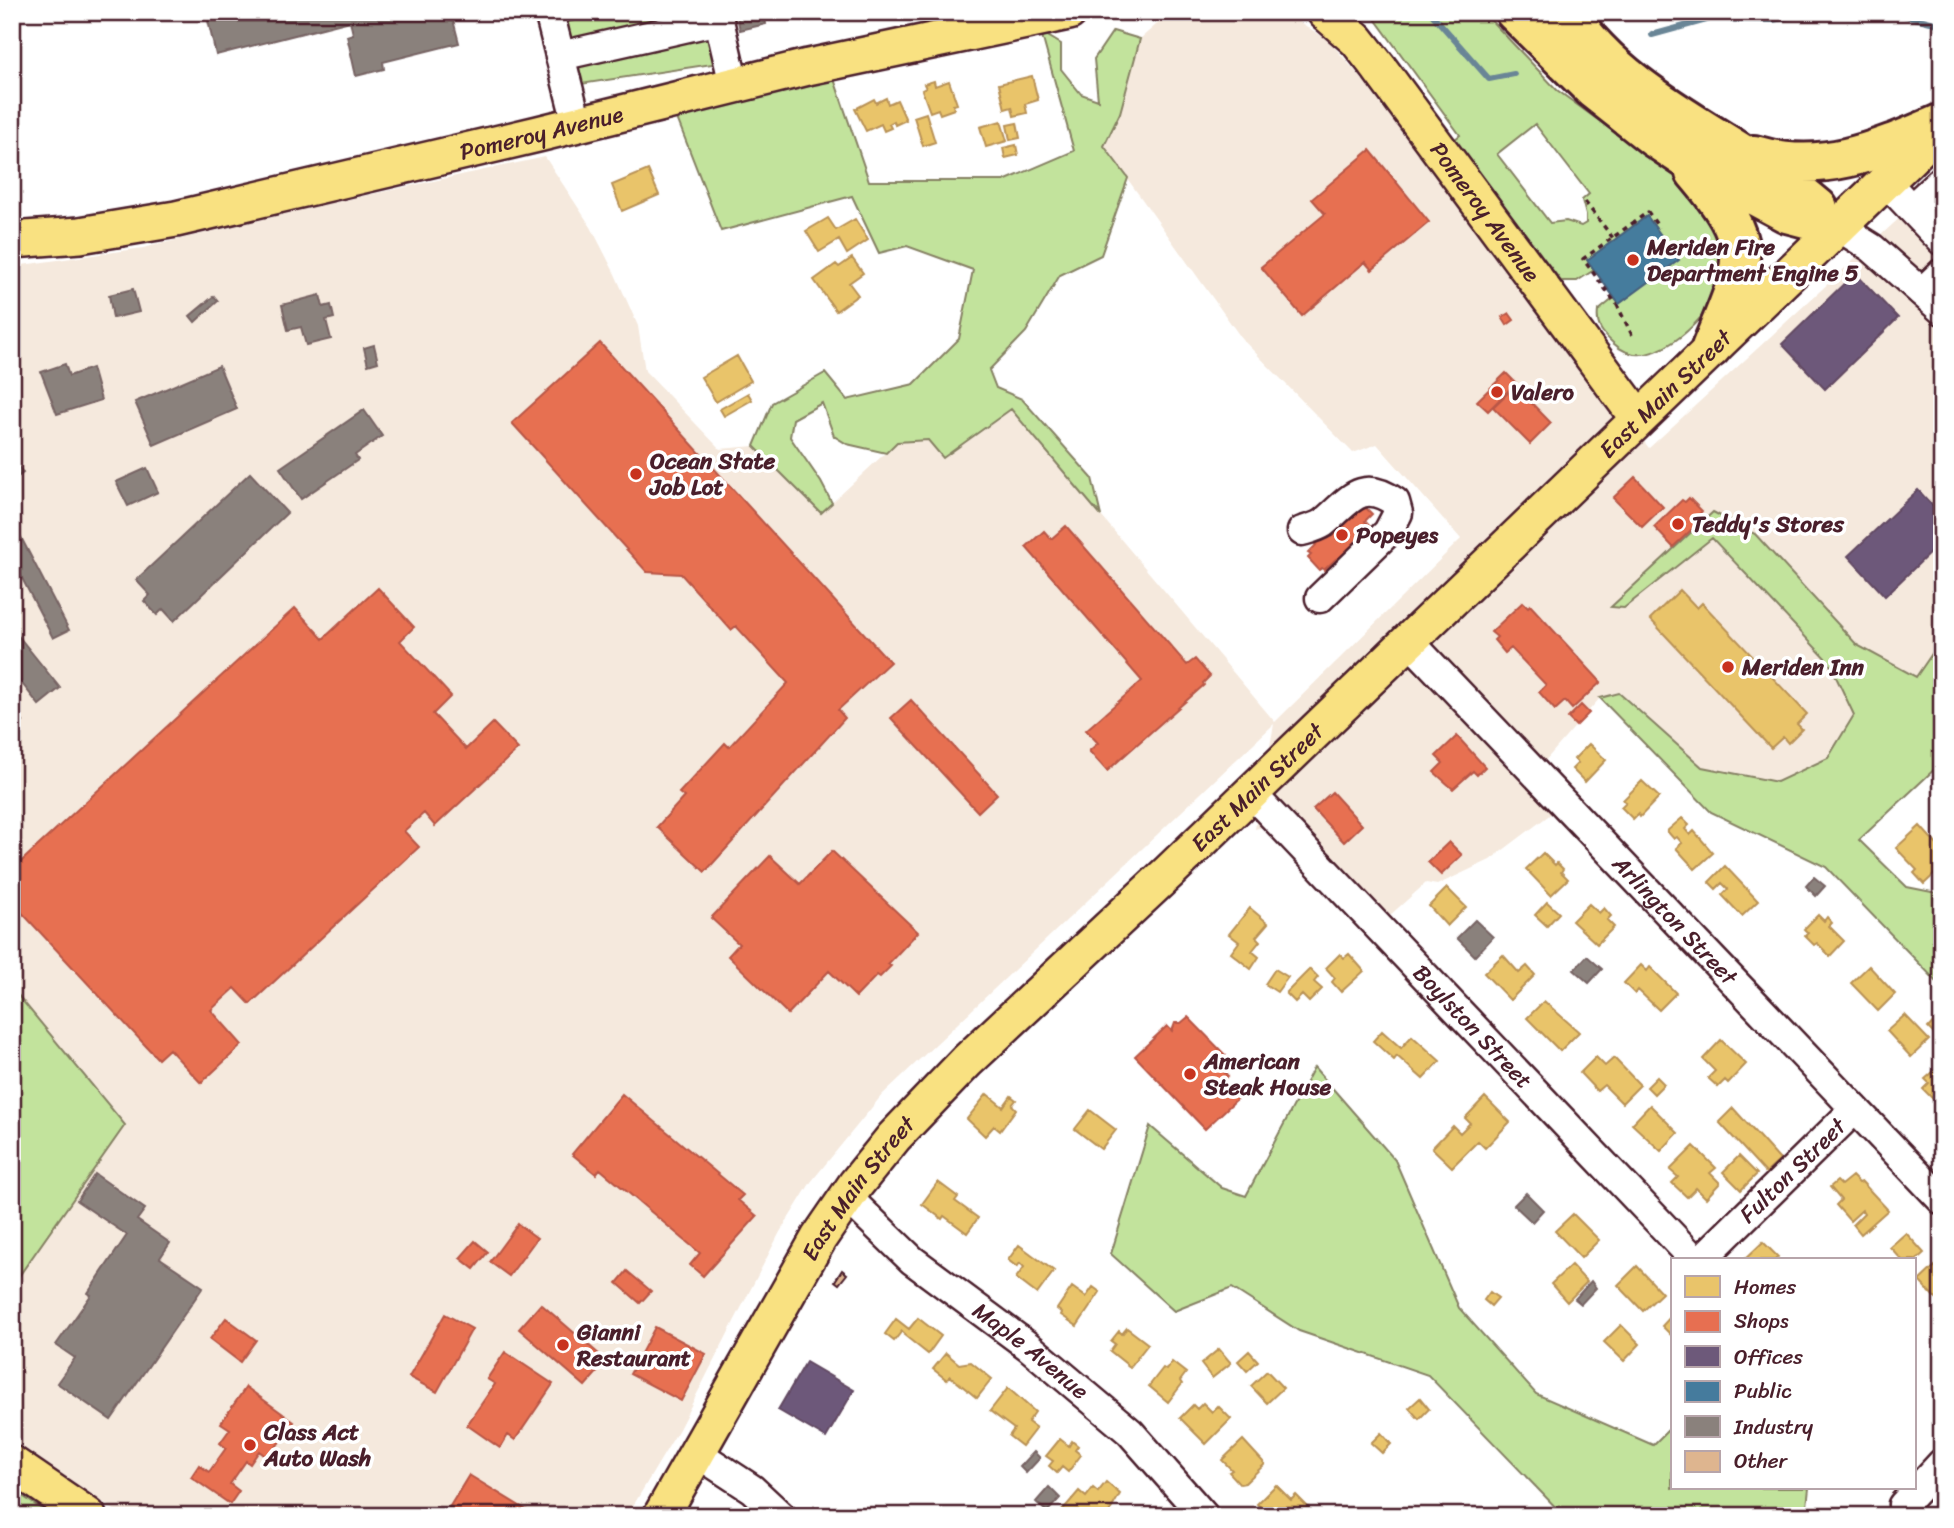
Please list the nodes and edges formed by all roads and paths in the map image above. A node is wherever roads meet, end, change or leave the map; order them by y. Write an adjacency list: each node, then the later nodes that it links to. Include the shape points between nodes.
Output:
1 (549, 12): 7 (street)
2 (1069, 12): 8 (main road, Pomeroy Avenue)
3 (1325, 12): 25 (main road, Pomeroy Avenue, via 1357,40 1379,68)
4 (1515, 12): 12 (highway, via 1593,89)
5 (1567, 12): 11 (highway, via 1628,76)
6 (718, 16): 7 (street); 8 (street)
7 (560, 56): 9 (street)
8 (734, 85): 9 (main road, Pomeroy Avenue)
9 (577, 123): 21 (main road, Pomeroy Avenue, via 176,219 80,235)
10 (1937, 140): 11 (highway, via 1825,163 1781,161); 13 (main road, East Main Street)
11 (1731, 149): 17 (highway, via 1798,192)
12 (1674, 150): 17 (highway, via 1787,213); 24 (highway, via 1724,208 1741,244 1738,277)
13 (1884, 180): 16 (street); 17 (main road, East Main Street)
14 (1942, 180): 16 (street)
15 (1585, 202): 20 (path)
16 (1912, 208): 19 (street)
17 (1838, 226): 22 (street); 24 (main road, East Main Street)
18 (1659, 228): 20 (path, via 1648,212)
19 (1938, 233)
20 (1612, 238): 23 (path, via 1583,260 1617,305)
21 (12, 240)
22 (1935, 292)
23 (1632, 335)
24 (1711, 348): 25 (main road, East Main Street)
25 (1638, 418): 28 (main road, East Main Street)
26 (1302, 531): 27 (street, via 1320,525 1354,494 1364,493 1386,516 1388,532)
27 (1320, 598)
28 (1408, 640): 29 (main road, East Main Street); 30 (street, Arlington Street)
29 (1251, 793): 31 (main road, East Main Street, via 967,1061 894,1137); 33 (street, Boylston Street)
30 (1855, 1109): 32 (street, Arlington Street); 34 (street, Fulton Street)
31 (847, 1197): 35 (main road, East Main Street); 42 (street, Maple Avenue, via 912,1260 1028,1346 1130,1432)
32 (1942, 1200)
33 (1693, 1258)
34 (1703, 1258)
35 (697, 1453): 40 (main road, East Main Street); 41 (street, via 752,1489)
36 (1942, 1463): 38 (street)
37 (12, 1464): 39 (main road)
38 (1905, 1511)
39 (88, 1516)
40 (662, 1516)
41 (781, 1516)
42 (1204, 1516)

